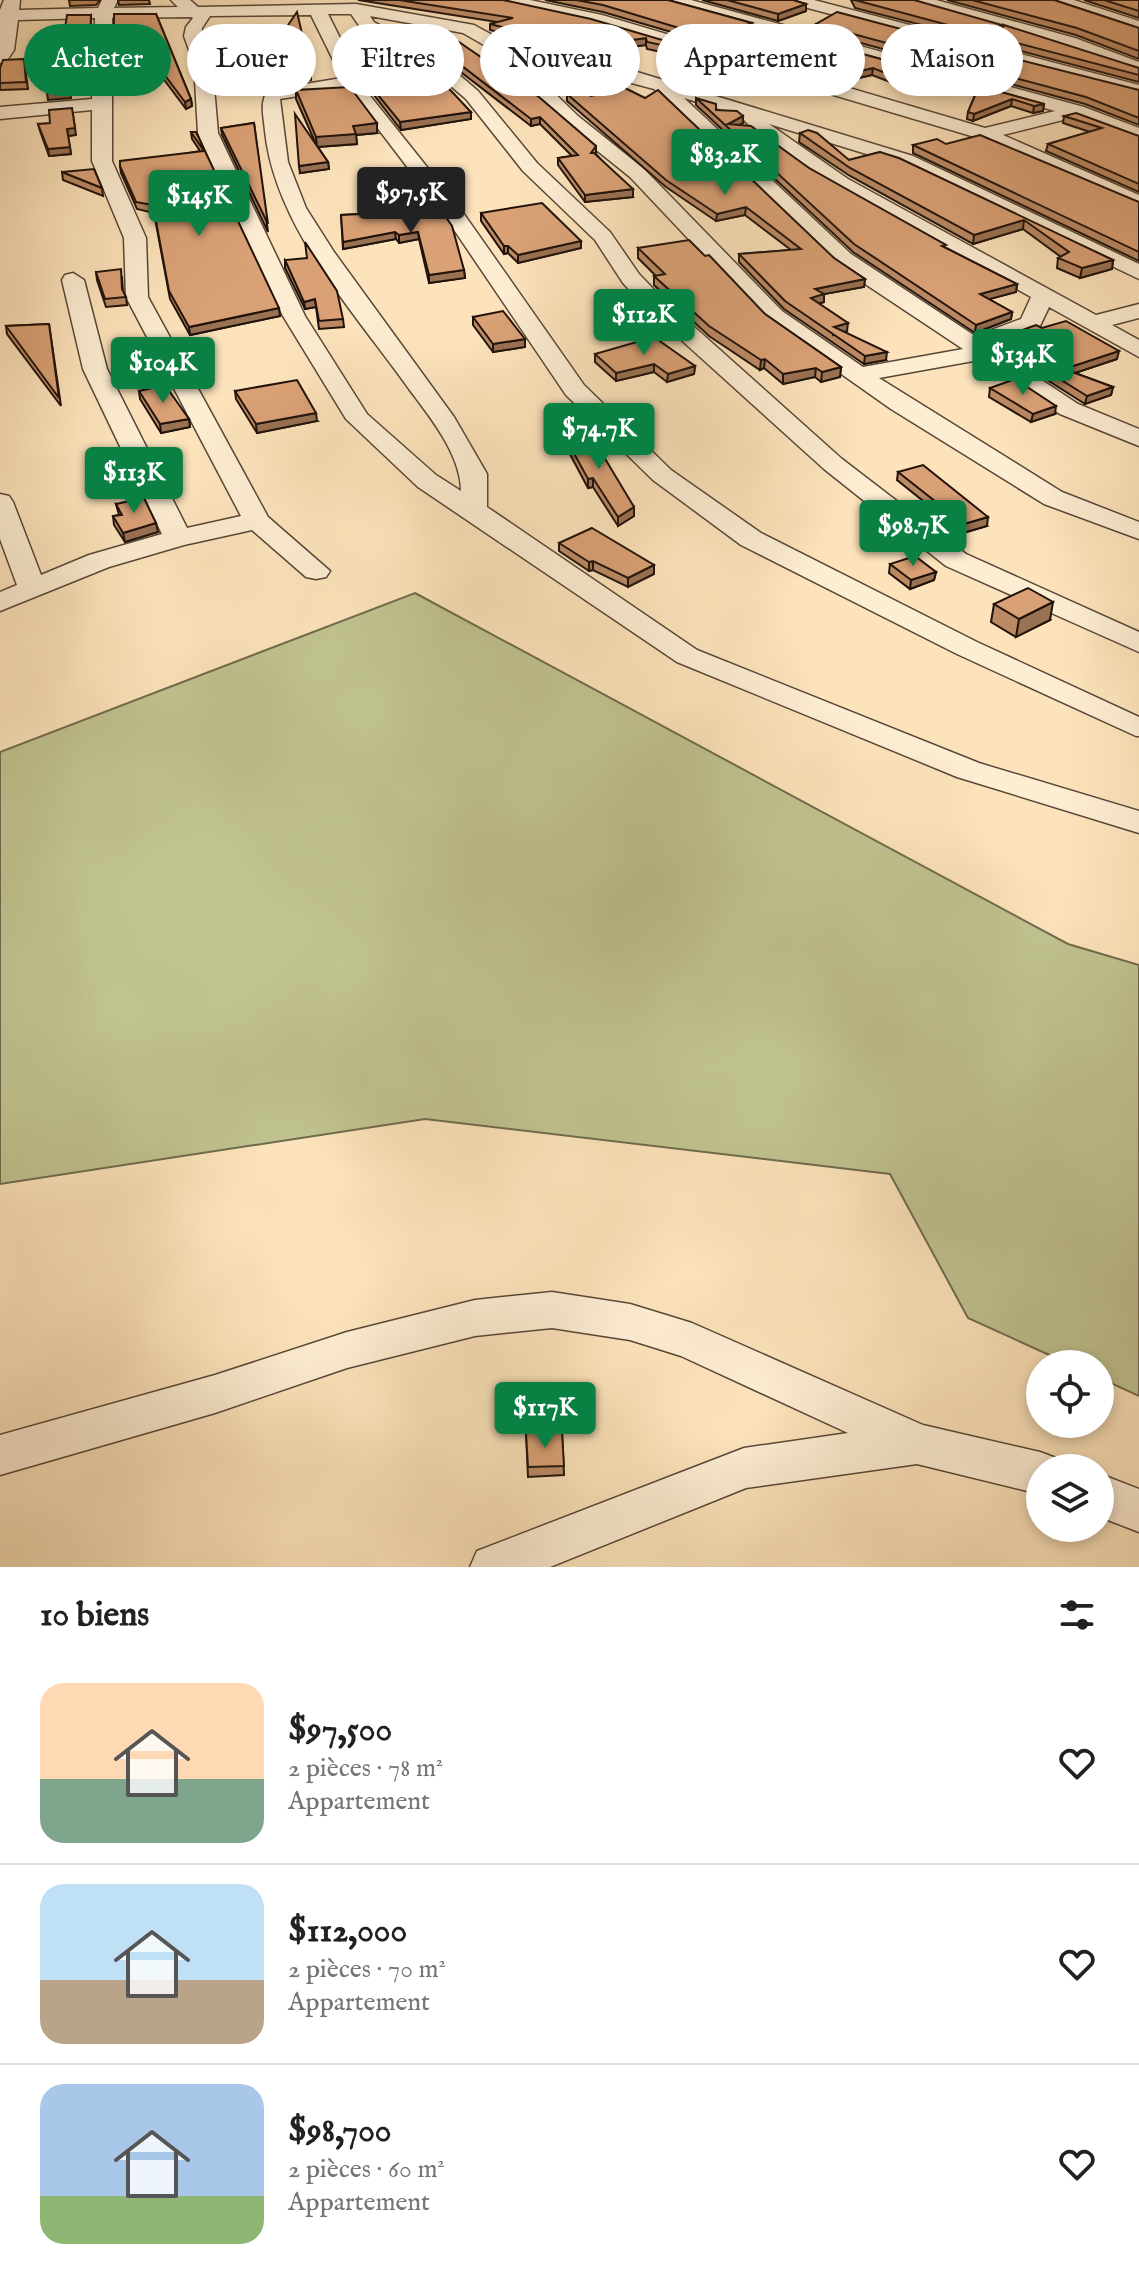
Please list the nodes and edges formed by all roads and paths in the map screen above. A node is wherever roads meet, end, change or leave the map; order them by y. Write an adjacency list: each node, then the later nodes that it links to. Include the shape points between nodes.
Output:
1 (507, 0): 21 (street, via 578,14)
2 (672, 0): 14 (street)
3 (918, 0): 16 (street)
4 (1115, 0): 13 (street)
5 (785, 4): 14 (street); 27 (street)
6 (366, 5): 12 (street); 20 (street); 57 (street, via 368,26 437,65 472,95 536,175 603,236 655,304 833,464 956,560)
7 (107, 6): 10 (street); 11 (street); 33 (street)
8 (272, 6): 10 (street); 12 (street)
9 (1057, 6): 17 (street); 18 (street); 23 (street)
10 (190, 7): 50 (street, via 203,18 193,36 203,64 208,133 294,316 358,419 427,481)
11 (7, 10): 24 (street)
12 (318, 12): 22 (street)
13 (1139, 15)
14 (747, 21): 15 (street); 35 (street)
15 (739, 24)
16 (1006, 24)
17 (1012, 24)
18 (1139, 27)
19 (1023, 29): 25 (street)
20 (480, 36)
21 (656, 38)
22 (332, 39)
23 (1139, 45)
24 (0, 58)
25 (1139, 68)
26 (332, 85): 50 (street, via 274,94 278,162 296,208 324,254 442,417 474,474)
27 (1139, 92): 35 (street)
28 (361, 96): 58 (street, via 452,211 575,390 662,475 751,539)
29 (550, 96): 47 (street, via 637,173 774,316)
30 (671, 96): 45 (street, via 843,259)
31 (698, 96): 34 (street)
32 (854, 96): 37 (street)
33 (101, 104): 36 (street); 51 (street, via 102,161 135,238 137,297)
34 (740, 108): 40 (street, via 906,160); 42 (street, via 808,164)
35 (1077, 111): 37 (street); 38 (street)
36 (0, 113)
37 (985, 134): 39 (street)
38 (1139, 135)
39 (1139, 203)
40 (1139, 272)
41 (73, 280): 53 (street, via 95,369)
42 (1043, 294): 44 (street); 45 (street, via 1031,323)
43 (1139, 311): 44 (street)
44 (1093, 323): 46 (street)
45 (978, 349): 47 (street); 48 (street, via 1069,409)
46 (1139, 350)
47 (859, 375): 52 (street, via 1053,498)
48 (1139, 438)
49 (0, 502): 55 (street)
50 (474, 510): 59 (street, via 687,656 968,770)
51 (257, 521): 53 (street); 54 (street)
52 (1139, 531)
53 (178, 538): 55 (street, via 99,561)
54 (316, 571)
55 (32, 589): 56 (street)
56 (0, 602)
57 (1139, 643)
58 (1136, 727)
59 (1139, 822)
60 (917, 1444): 61 (street, via 692,1341 630,1322 552,1310 475,1318 347,1350); 62 (street); 65 (street, via 744,1468)
61 (0, 1455)
62 (1026, 1470)
63 (1114, 1501): 64 (street)
64 (1139, 1511)
65 (494, 1567)

